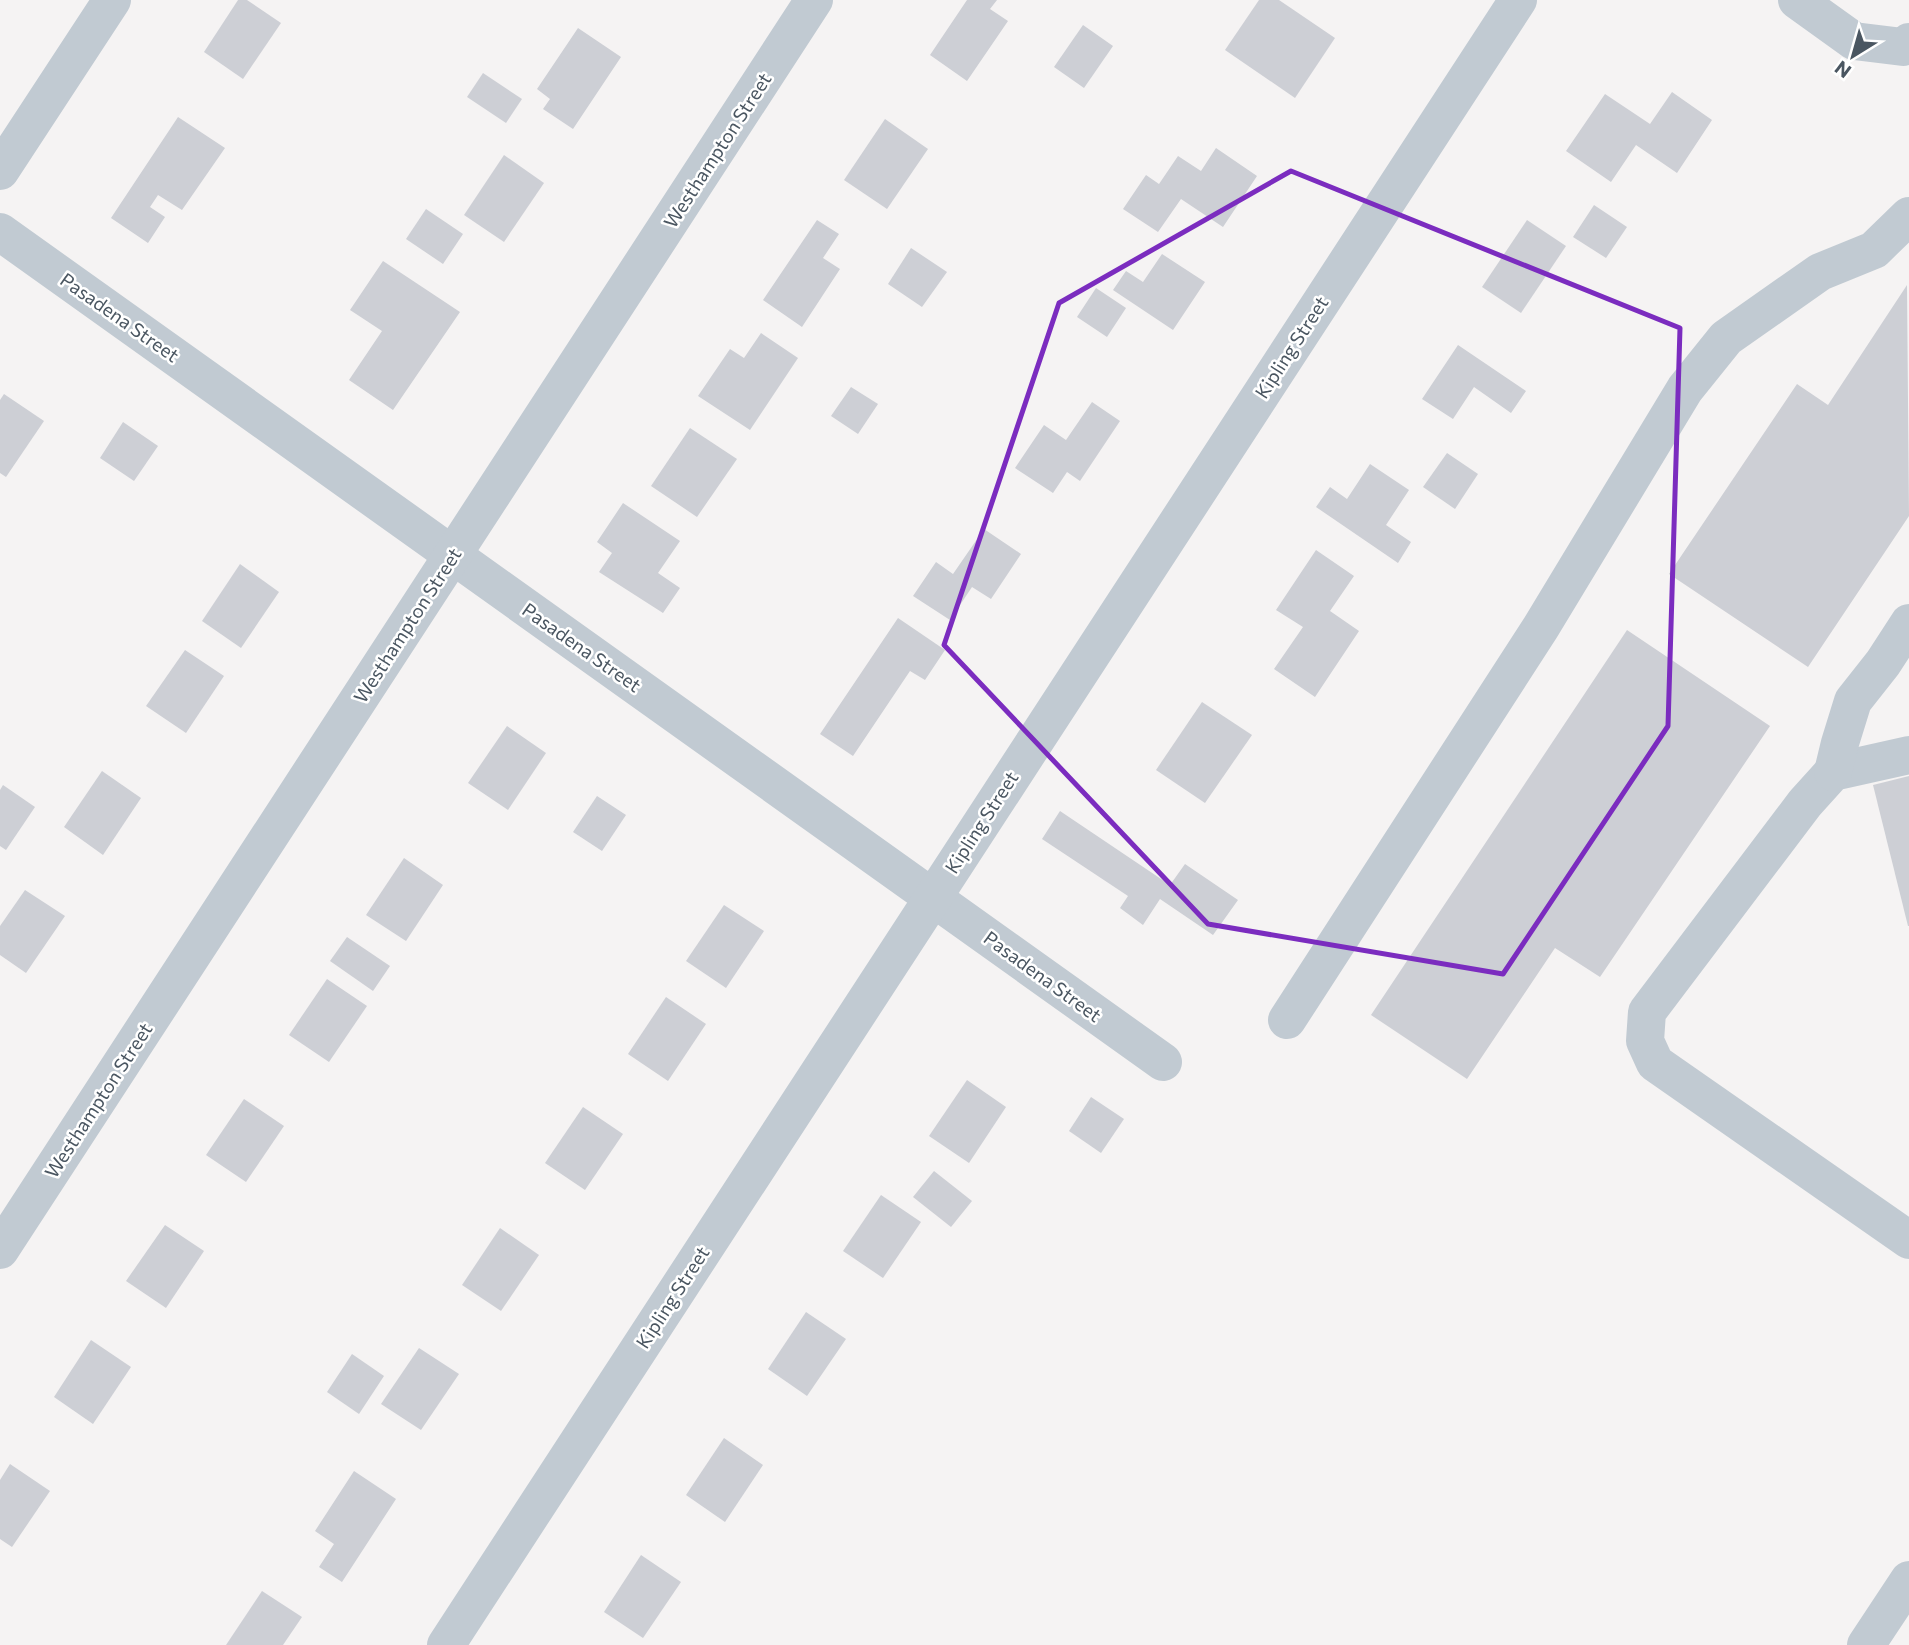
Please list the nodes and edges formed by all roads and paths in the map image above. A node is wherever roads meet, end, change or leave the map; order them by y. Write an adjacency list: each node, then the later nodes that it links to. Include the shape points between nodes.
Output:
1 (111, 0): 6 (street)
2 (814, 0): 9 (street, Westhampton Street)
3 (1518, 0): 13 (street, Kipling Street)
4 (1797, 0): 5 (street, via 1854,41 1903,47)
5 (1909, 42)
6 (0, 171)
7 (1909, 216): 14 (street, via 1874,250 1820,272 1726,338 1685,389 1541,627)
8 (0, 232): 9 (street, Pasadena Street)
9 (452, 554): 13 (street, Pasadena Street); 17 (street, Westhampton Street)
10 (1909, 623): 12 (street, via 1853,701)
11 (1909, 755): 12 (street)
12 (1833, 772): 16 (street, via 1647,1012 1645,1041 1655,1063)
13 (933, 896): 15 (street, Pasadena Street); 19 (street, Kipling Street)
14 (1287, 1020)
15 (1163, 1062)
16 (1909, 1240)
17 (0, 1250)
18 (1909, 1580): 20 (street)
19 (446, 1645)
20 (1866, 1645)

